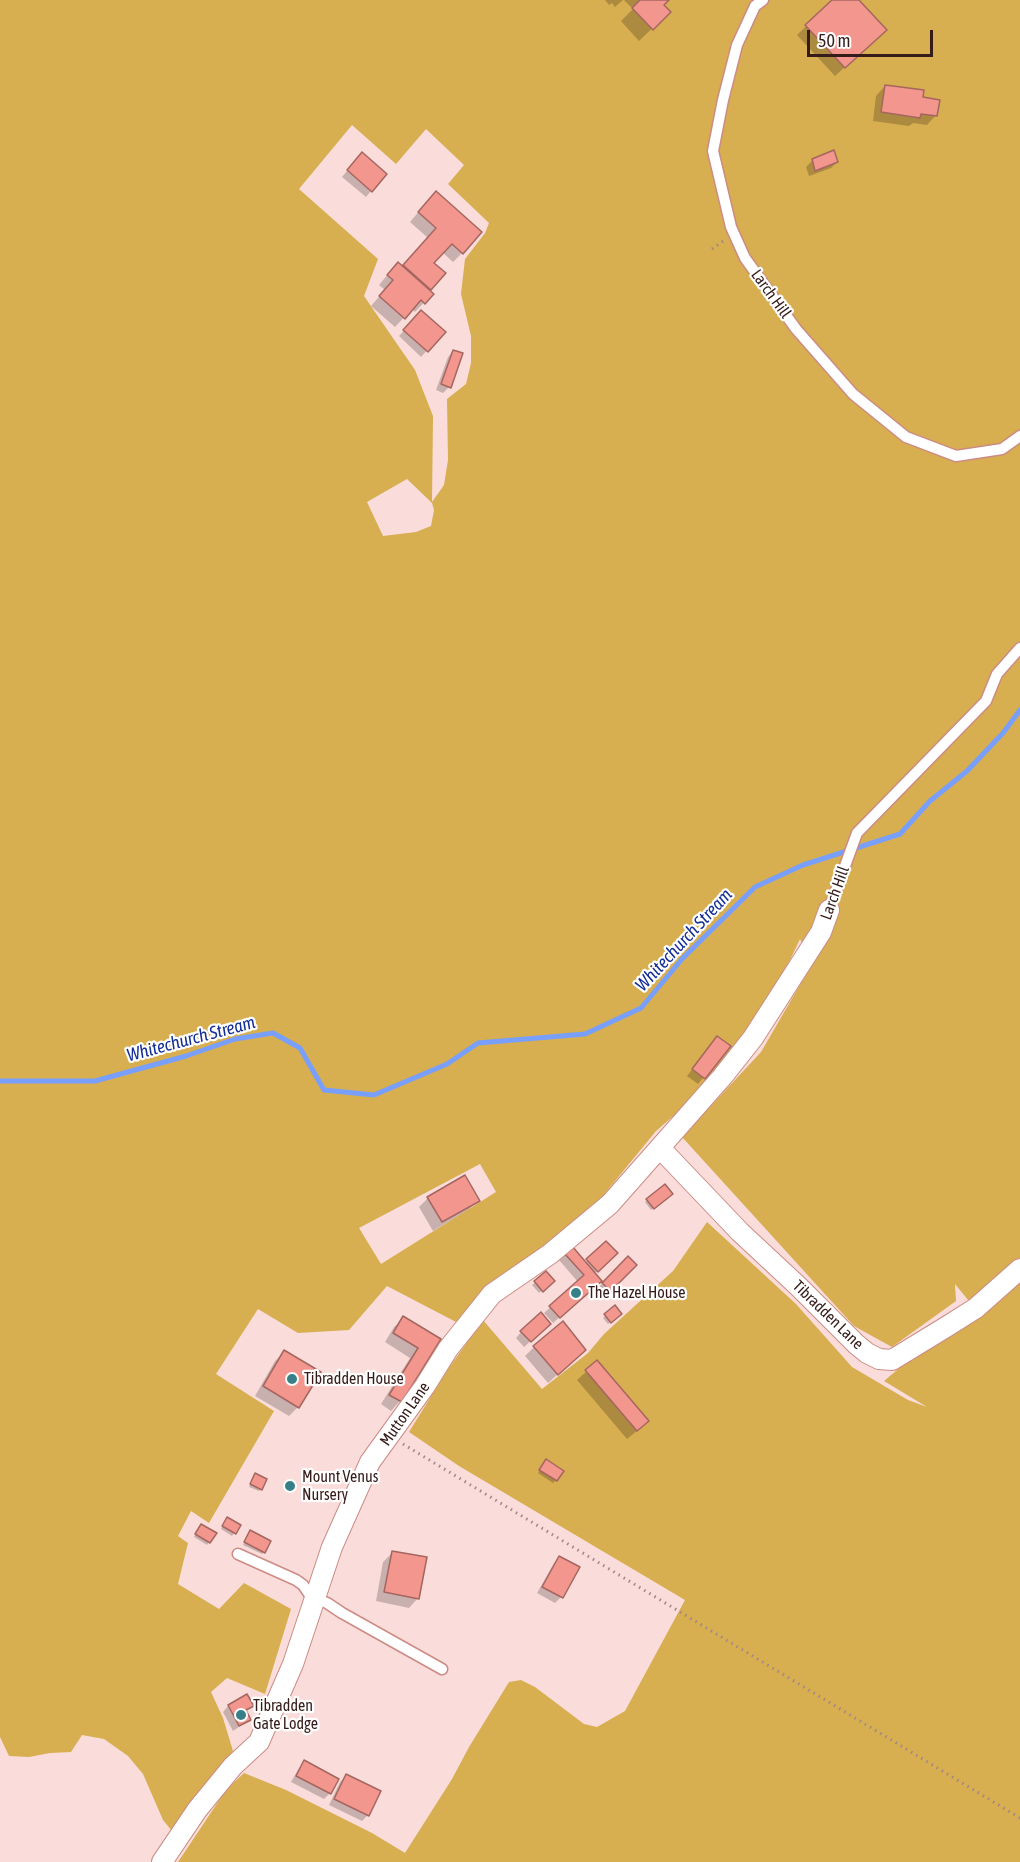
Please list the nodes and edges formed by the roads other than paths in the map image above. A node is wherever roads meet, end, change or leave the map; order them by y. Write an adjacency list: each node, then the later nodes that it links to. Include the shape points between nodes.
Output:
1 (763, 0): 2 (lane, Larch Hill, via 755,6 737,45 713,151 731,227 745,258 796,329 853,394 906,437 956,456 1002,449)
2 (1020, 436)
3 (1020, 648): 4 (lane, Larch Hill, via 997,674 986,701 857,833)
4 (829, 910): 5 (street, Larch Hill, via 821,932 753,1038)
5 (660, 1148): 6 (street, Tibradden Lane, via 856,1344 879,1359 892,1359 946,1328 976,1308); 8 (street, Mutton Lane, via 610,1204 550,1254 492,1294 448,1349 370,1462 332,1547)
6 (1020, 1269)
7 (238, 1554): 8 (lane, via 296,1580)
8 (314, 1599): 9 (lane); 10 (street, Mutton Lane, via 293,1664 260,1742 233,1766 197,1810)
9 (442, 1669)
10 (162, 1862)

